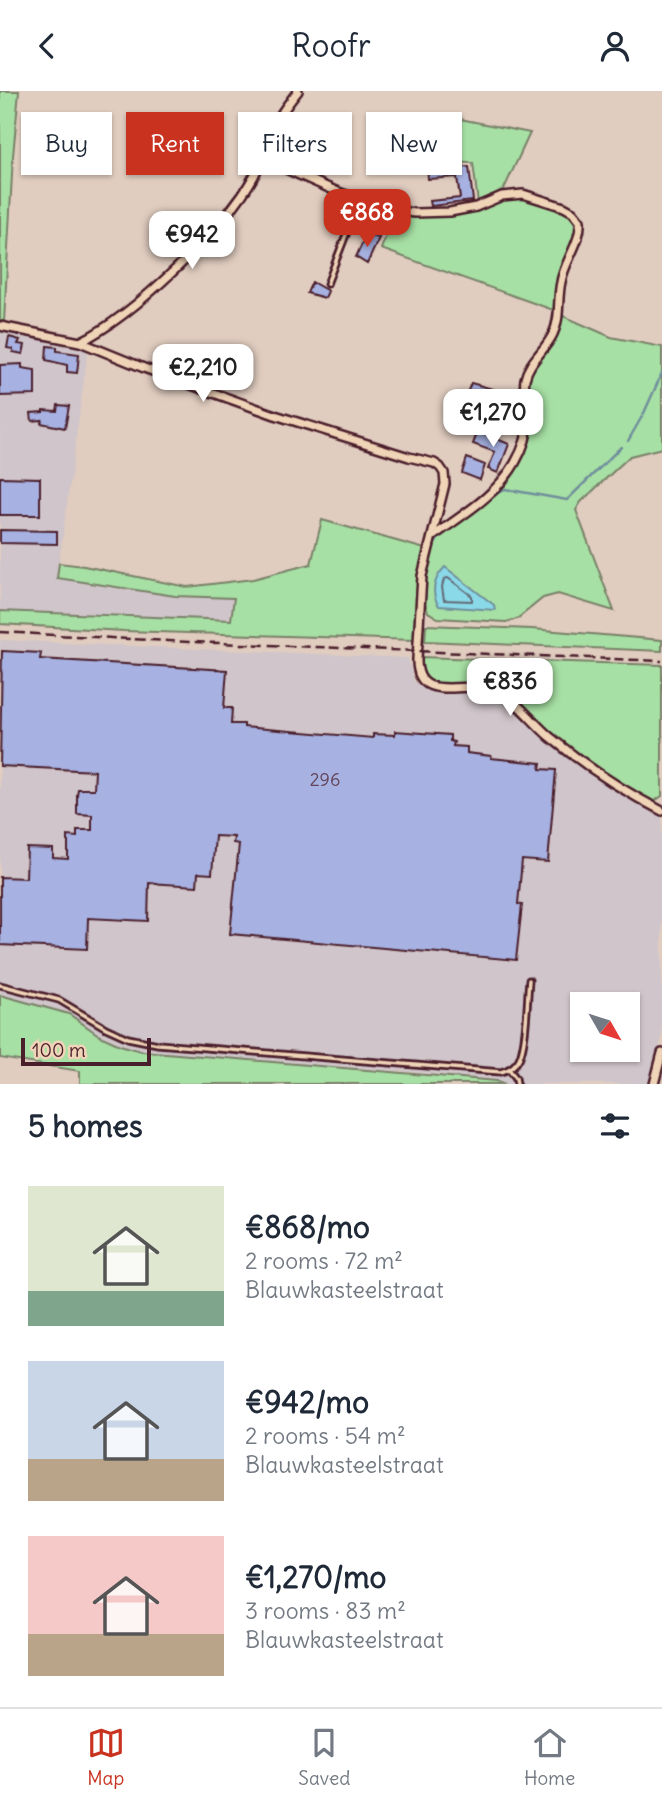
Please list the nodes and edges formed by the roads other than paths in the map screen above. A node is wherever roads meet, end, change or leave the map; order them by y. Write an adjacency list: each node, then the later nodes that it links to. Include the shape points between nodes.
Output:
1 (298, 91): 2 (street)
2 (283, 112)
3 (254, 175): 8 (street, via 211,234 119,316)
4 (301, 175): 5 (street)
5 (359, 199): 6 (lane); 9 (street, via 390,210 433,213 468,210 502,196 523,194 564,207 580,221 561,280 554,333 530,365 524,384 528,418 521,452 493,492)
6 (327, 284)
7 (0, 325): 8 (street)
8 (80, 342): 9 (street, via 275,415 434,463 444,473 445,484)
9 (431, 537): 10 (street, via 422,576 420,679 435,687 496,690 569,752)
10 (662, 811)
11 (529, 980): 14 (lane, via 522,1047 518,1061)
12 (0, 985): 14 (lane, via 59,1000 128,1038 158,1044 501,1072)
13 (662, 1053): 16 (street)
14 (509, 1069): 15 (lane)
15 (517, 1084)
16 (654, 1084)

